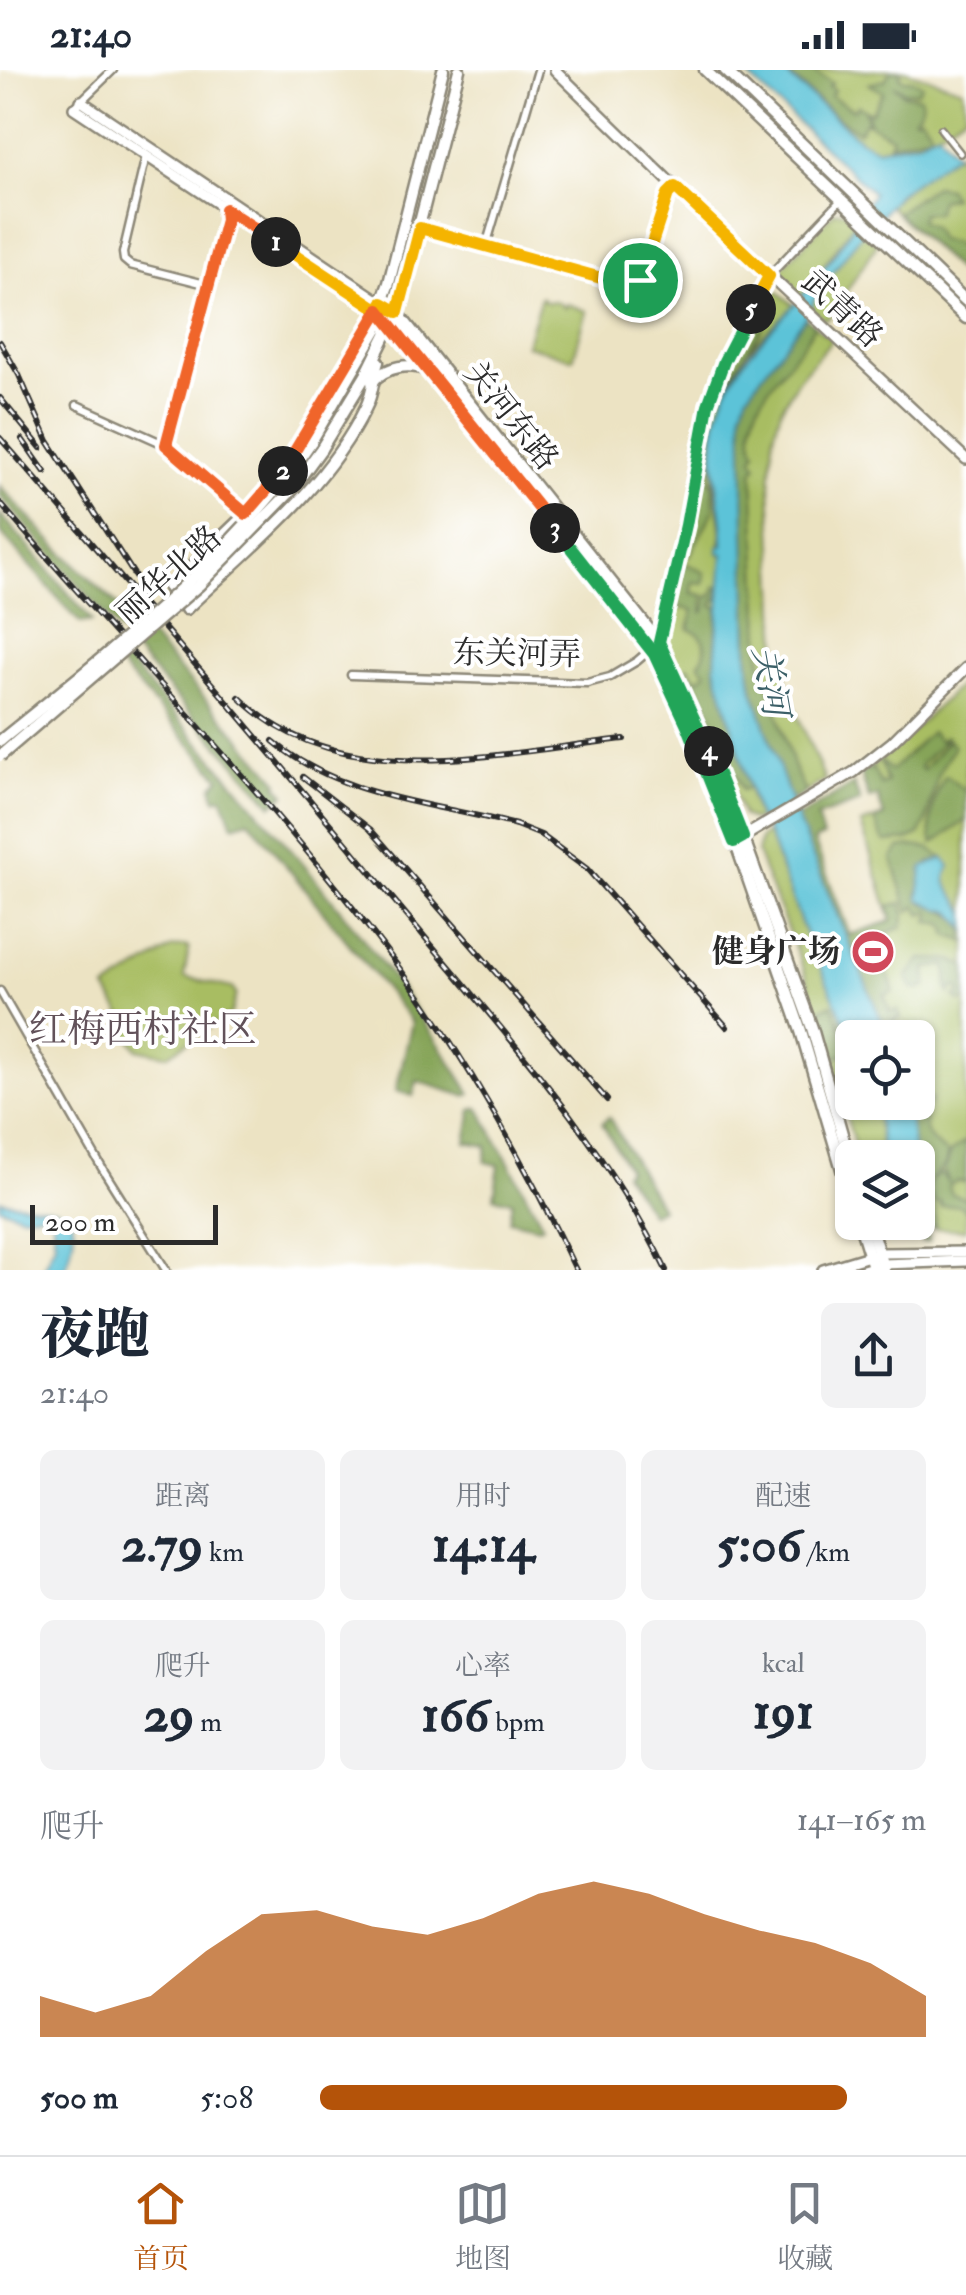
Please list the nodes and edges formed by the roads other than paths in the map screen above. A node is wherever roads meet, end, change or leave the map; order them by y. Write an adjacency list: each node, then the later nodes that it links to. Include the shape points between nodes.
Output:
1 (113, 70): 8 (street)
2 (443, 70): 21 (main road, 丽华北路)
3 (459, 70): 16 (main road, 丽华北路)
4 (538, 70): 17 (street)
5 (555, 70): 12 (main road, 武青路)
6 (705, 70): 14 (main road)
7 (724, 70): 20 (main road)
8 (78, 105): 11 (main road, 关河东路); 13 (main road, 关河东路)
9 (941, 129): 10 (street)
10 (960, 152)
11 (146, 156): 15 (main road, 关河东路); 19 (street, via 124,260)
12 (675, 187): 17 (street, via 640,280 630,286); 18 (main road, 武青路)
13 (220, 194): 15 (street); 21 (main road, 关河东路)
14 (840, 200): 18 (street); 23 (main road)
15 (225, 209): 19 (street); 21 (main road, 关河东路)
16 (420, 228): 17 (street); 22 (main road, 丽华北路)
17 (486, 246)
18 (769, 276): 30 (main road, 武青路); 34 (street, via 708,405)
19 (209, 285): 28 (street)
20 (966, 302)
21 (380, 306): 22 (main road, 关河东路); 29 (main road, 丽华北路, via 378,327); 31 (main road, via 279,476)
22 (395, 317): 24 (main road, 关河东路); 25 (main road); 27 (main road, 丽华北路); 34 (main road, 关河东路)
23 (966, 318)
24 (431, 372): 25 (main road, via 394,368); 34 (main road, 关河东路)
25 (372, 382): 27 (main road); 33 (main road, via 368,404 324,472)
26 (77, 405): 28 (street)
27 (346, 408): 29 (main road, 丽华北路)
28 (166, 445): 31 (street)
29 (316, 445): 37 (main road, 丽华北路, bridge, via 184,585); 38 (main road, 丽华北路, bridge, via 289,493 199,585)
30 (966, 459)
31 (246, 514): 32 (main road)
32 (168, 588)
33 (186, 609)
34 (655, 645): 36 (street, 东关河弄, via 610,677 588,683); 39 (main road, 关河东路, via 698,723)
35 (966, 668): 39 (main road, via 854,772)
36 (351, 675)
37 (0, 741)
38 (0, 756)
39 (738, 837): 41 (main road, 关河东路, via 812,1028); 42 (main road, 关河东路)
40 (0, 991): 48 (street)
41 (844, 1140)
42 (835, 1146)
43 (868, 1240): 47 (main road)
44 (966, 1252): 45 (main road)
45 (931, 1256): 46 (main road); 47 (main road)
46 (966, 1262)
47 (879, 1263): 49 (main road)
48 (166, 1270)
49 (824, 1270)

